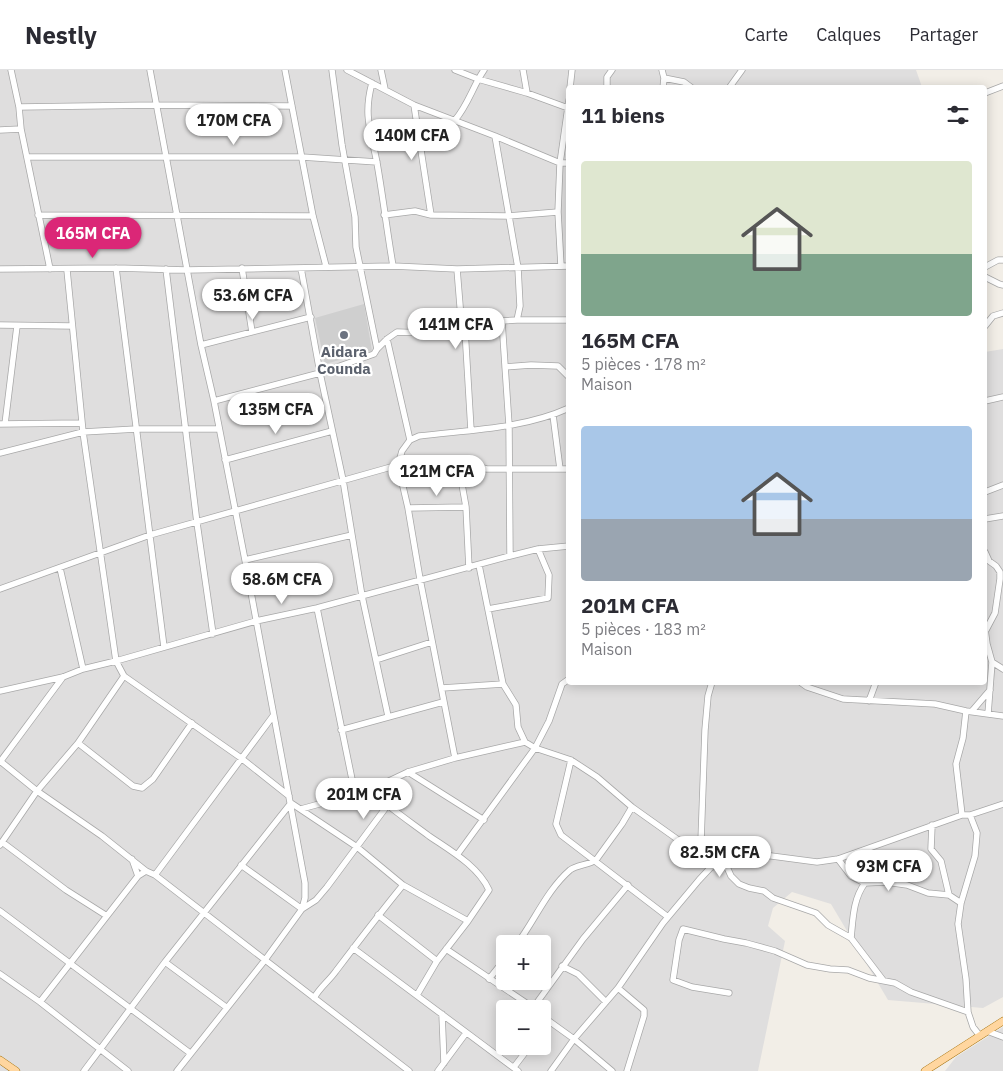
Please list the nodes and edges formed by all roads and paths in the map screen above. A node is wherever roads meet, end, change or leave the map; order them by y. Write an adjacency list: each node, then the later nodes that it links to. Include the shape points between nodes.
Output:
1 (11, 70): 29 (street)
2 (150, 70): 26 (street)
3 (285, 70): 28 (street)
4 (332, 70): 39 (street)
5 (347, 70): 16 (street)
6 (381, 70): 23 (street)
7 (455, 70): 15 (street)
8 (484, 70): 15 (street)
9 (523, 70): 25 (street)
10 (572, 70): 17 (street)
11 (612, 70): 18 (street, via 607,76)
12 (662, 70): 14 (street)
13 (742, 70): 21 (street)
14 (664, 78): 19 (street); 20 (street)
15 (478, 79): 25 (street); 31 (street, via 464,110)
16 (372, 83): 23 (street); 40 (street, via 367,108)
17 (570, 85)
18 (608, 85)
19 (663, 85)
20 (688, 85)
21 (731, 85)
22 (1003, 86): 24 (street)
23 (385, 89): 27 (street)
24 (987, 92)
25 (527, 93): 30 (street)
26 (156, 105): 28 (street); 29 (street); 37 (street)
27 (414, 105): 31 (street); 46 (street)
28 (292, 106): 38 (street)
29 (19, 107): 33 (street)
30 (566, 107)
31 (455, 120): 35 (street)
32 (566, 122): 41 (street)
33 (21, 129): 34 (street); 36 (street)
34 (0, 130)
35 (495, 136): 41 (street); 49 (street)
36 (27, 157): 37 (street); 44 (street)
37 (166, 157): 38 (street); 47 (street)
38 (302, 157): 39 (street); 48 (street)
39 (345, 161): 40 (street); 59 (street)
40 (377, 162): 45 (street)
41 (560, 163): 42 (street); 43 (street)
42 (566, 163)
43 (558, 212): 49 (street); 53 (street)
44 (38, 215): 47 (street); 62 (street)
45 (384, 215): 46 (street, via 415,211); 52 (street)
46 (431, 215): 49 (street)
47 (176, 216): 48 (street); 66 (street)
48 (313, 216): 51 (street)
49 (508, 216): 60 (street)
50 (1003, 260): 55 (street)
51 (326, 266): 58 (street); 59 (street)
52 (393, 266): 59 (street); 64 (street)
53 (561, 266): 54 (street); 60 (street)
54 (566, 266)
55 (987, 266)
56 (116, 268): 63 (street); 65 (street); 96 (street)
57 (242, 268): 58 (street); 66 (street); 80 (street)
58 (302, 268): 70 (street)
59 (360, 268): 83 (street)
60 (518, 268): 64 (street); 72 (street, via 520,306)
61 (0, 269): 62 (street)
62 (50, 269): 65 (street)
63 (166, 269): 66 (street); 95 (street)
64 (457, 269): 71 (street)
65 (67, 270): 78 (street)
66 (186, 270): 82 (street)
67 (987, 278): 68 (street)
68 (1003, 285)
69 (1003, 313): 75 (street, via 993,316)
70 (311, 317): 80 (street); 85 (street)
71 (461, 318): 74 (street); 79 (street)
72 (517, 320): 73 (street); 74 (street)
73 (566, 320)
74 (502, 321): 84 (street)
75 (987, 324)
76 (0, 325): 77 (street)
77 (18, 326): 78 (street); 92 (street)
78 (72, 326): 93 (street)
79 (465, 330): 81 (street, via 397,332); 98 (street)
80 (252, 332): 82 (street)
81 (387, 339): 83 (street); 101 (street)
82 (201, 345): 88 (street)
83 (377, 349): 85 (street, via 374,354)
84 (505, 367): 86 (street, via 558,366); 94 (street)
85 (320, 373): 88 (street); 99 (street)
86 (566, 374)
87 (1003, 398): 89 (street)
88 (214, 401): 97 (street)
89 (987, 401)
90 (566, 409): 91 (street)
91 (553, 415): 94 (street); 107 (street)
92 (3, 424): 93 (street)
93 (82, 424): 100 (street)
94 (509, 426): 98 (street); 106 (street)
95 (187, 428): 96 (street); 97 (street); 117 (street)
96 (136, 429): 100 (street); 118 (street)
97 (219, 429): 103 (street)
98 (471, 430): 101 (street, via 418,436)
99 (332, 431): 103 (street); 109 (street)
100 (83, 432): 102 (street); 122 (street)
101 (410, 440): 105 (street)
102 (0, 453)
103 (225, 460): 114 (street)
104 (458, 462): 105 (street, via 432,460); 106 (street, via 486,469); 112 (street)
105 (398, 465): 109 (street); 113 (street)
106 (509, 469): 107 (street); 123 (street)
107 (560, 469): 108 (street)
108 (566, 469)
109 (343, 480): 114 (street); 119 (street)
110 (1003, 485): 111 (street)
111 (987, 491)
112 (466, 507): 113 (street); 128 (street)
113 (408, 508): 129 (street)
114 (235, 510): 117 (street); 125 (street)
115 (1003, 516): 116 (street)
116 (987, 519)
117 (197, 523): 118 (street); 136 (street)
118 (150, 535): 122 (street); 139 (street)
119 (352, 535): 125 (street); 131 (street)
120 (566, 546): 121 (street)
121 (538, 549): 123 (street); 133 (street, via 549,575 548,598)
122 (99, 552): 127 (street); 141 (street)
123 (510, 556): 126 (street)
124 (987, 557): 135 (street, via 1000,572 995,613)
125 (245, 560): 134 (street)
126 (479, 565): 128 (street); 133 (street)
127 (60, 568): 130 (street); 144 (street)
128 (469, 568): 129 (street)
129 (420, 580): 131 (street); 137 (street)
130 (0, 589)
131 (362, 596): 132 (street); 140 (street)
132 (317, 608): 134 (street); 163 (street)
133 (488, 609): 148 (street)
134 (256, 621): 136 (street); 159 (street)
135 (987, 627)
136 (213, 634): 139 (street)
137 (432, 642): 140 (street); 152 (street)
138 (987, 644): 142 (street)
139 (164, 647): 141 (street)
140 (376, 660): 160 (street)
141 (116, 662): 144 (street); 145 (street)
142 (992, 662): 143 (street); 153 (street)
143 (1003, 668)
144 (83, 669): 146 (street)
145 (124, 676): 162 (street); 165 (street)
146 (63, 677): 154 (street); 170 (street)
147 (566, 681): 166 (street)
148 (503, 684): 152 (street); 164 (street, via 516,706 518,727)
149 (711, 685): 184 (street, via 706,713)
150 (808, 685): 155 (street, via 843,699)
151 (875, 685): 155 (street)
152 (442, 688): 156 (street)
153 (991, 688): 157 (street); 158 (street)
154 (0, 691)
155 (869, 701): 157 (street, via 935,704)
156 (443, 702): 160 (street); 168 (street)
157 (969, 711): 158 (street); 180 (street, via 956,764)
158 (988, 714): 161 (street)
159 (274, 716): 167 (street); 175 (street)
160 (388, 716): 163 (street)
161 (1003, 716)
162 (192, 723): 165 (street, via 153,779 142,788 133,786); 167 (street)
163 (341, 730): 174 (street)
164 (525, 742): 166 (street); 168 (street)
165 (78, 743): 173 (street)
166 (535, 748): 169 (street); 182 (street)
167 (241, 758): 175 (street); 198 (street)
168 (455, 758): 171 (street)
169 (572, 760): 178 (street); 193 (street, via 556,824 561,835)
170 (0, 762): 173 (street)
171 (408, 772): 172 (street); 182 (street)
172 (370, 790): 174 (street); 177 (street)
173 (37, 791): 185 (street); 191 (street)
174 (355, 794): 179 (street)
175 (290, 800): 179 (street); 194 (street); 204 (street, via 305,883)
176 (1003, 804): 181 (street)
177 (387, 806): 187 (street); 189 (street)
178 (632, 807): 184 (street, via 684,844); 193 (street)
179 (301, 809): 187 (street)
180 (962, 815): 181 (street); 183 (street)
181 (970, 815): 203 (street, via 977,833 975,856)
182 (484, 820): 189 (street)
183 (932, 825): 192 (street); 202 (street, via 931,849 941,861)
184 (702, 841): 186 (street)
185 (1, 843): 208 (street)
186 (710, 844): 188 (street); 195 (street)
187 (357, 847): 200 (street); 204 (street, via 316,900)
188 (727, 850): 190 (street); 192 (street, via 817,862)
189 (457, 855): 210 (street, via 480,876 489,890)
190 (722, 856): 195 (street); 212 (street, via 730,876 739,884 816,913 828,925)
191 (132, 859): 196 (street); 197 (street)
192 (838, 859): 199 (street, via 851,876)
193 (596, 860): 201 (street); 211 (street, via 572,868)
194 (240, 865): 204 (street); 206 (street)
195 (712, 867): 209 (street)
196 (146, 871): 197 (street); 198 (street)
197 (138, 876): 208 (street)
198 (155, 876): 206 (street)
199 (864, 883): 202 (street, via 886,882); 212 (street, via 855,900)
200 (403, 885): 207 (street); 210 (street)
201 (628, 885): 209 (street); 219 (street)
202 (949, 895): 203 (street)
203 (961, 903): 234 (street, via 958,924)
204 (302, 909): 215 (street)
205 (0, 911): 218 (street)
206 (204, 912): 215 (street); 217 (street)
207 (378, 915): 213 (street); 216 (street)
208 (107, 916): 218 (street)
209 (668, 917): 224 (street)
210 (468, 921): 214 (street)
211 (522, 935)
212 (851, 938): 223 (street)
213 (353, 948): 226 (street); 227 (street)
214 (446, 949): 216 (street); 222 (street)
215 (265, 960): 227 (street); 232 (street)
216 (436, 961): 226 (street)
217 (165, 962): 232 (street); 233 (street)
218 (70, 963): 230 (street); 233 (street)
219 (562, 966): 229 (street); 231 (street, via 578,974)
220 (496, 970): 222 (street)
221 (0, 974): 230 (street)
222 (489, 979): 228 (street)
223 (883, 980): 225 (street, via 848,970 807,964 746,943 683,929 673,980 692,987); 234 (street)
224 (618, 988): 231 (street); 257 (street, via 644,1010)
225 (729, 993)
226 (417, 994): 235 (street)
227 (314, 998): 253 (street)
228 (522, 1000)
229 (539, 1000)
230 (40, 1002): 242 (street)
231 (606, 1002): 241 (street)
232 (226, 1007): 243 (street)
233 (132, 1008): 242 (street); 243 (street)
234 (968, 1012): 239 (street, via 973,1027)
235 (442, 1014): 238 (street); 246 (street)
236 (1003, 1021): 239 (main road)
237 (551, 1024): 241 (street)
238 (466, 1033): 246 (street); 248 (street)
239 (983, 1033): 240 (street); 258 (main road)
240 (1003, 1037)
241 (574, 1039): 255 (street); 256 (street)
242 (100, 1049): 250 (street); 251 (street)
243 (190, 1053): 252 (street)
244 (525, 1055): 248 (street)
245 (0, 1060): 247 (main road)
246 (444, 1063): 254 (street)
247 (5, 1068): 249 (main road)
248 (516, 1069)
249 (16, 1071)
250 (84, 1071)
251 (128, 1071)
252 (177, 1071)
253 (409, 1071)
254 (438, 1071)
255 (551, 1071)
256 (612, 1071)
257 (628, 1071)
258 (925, 1071)

